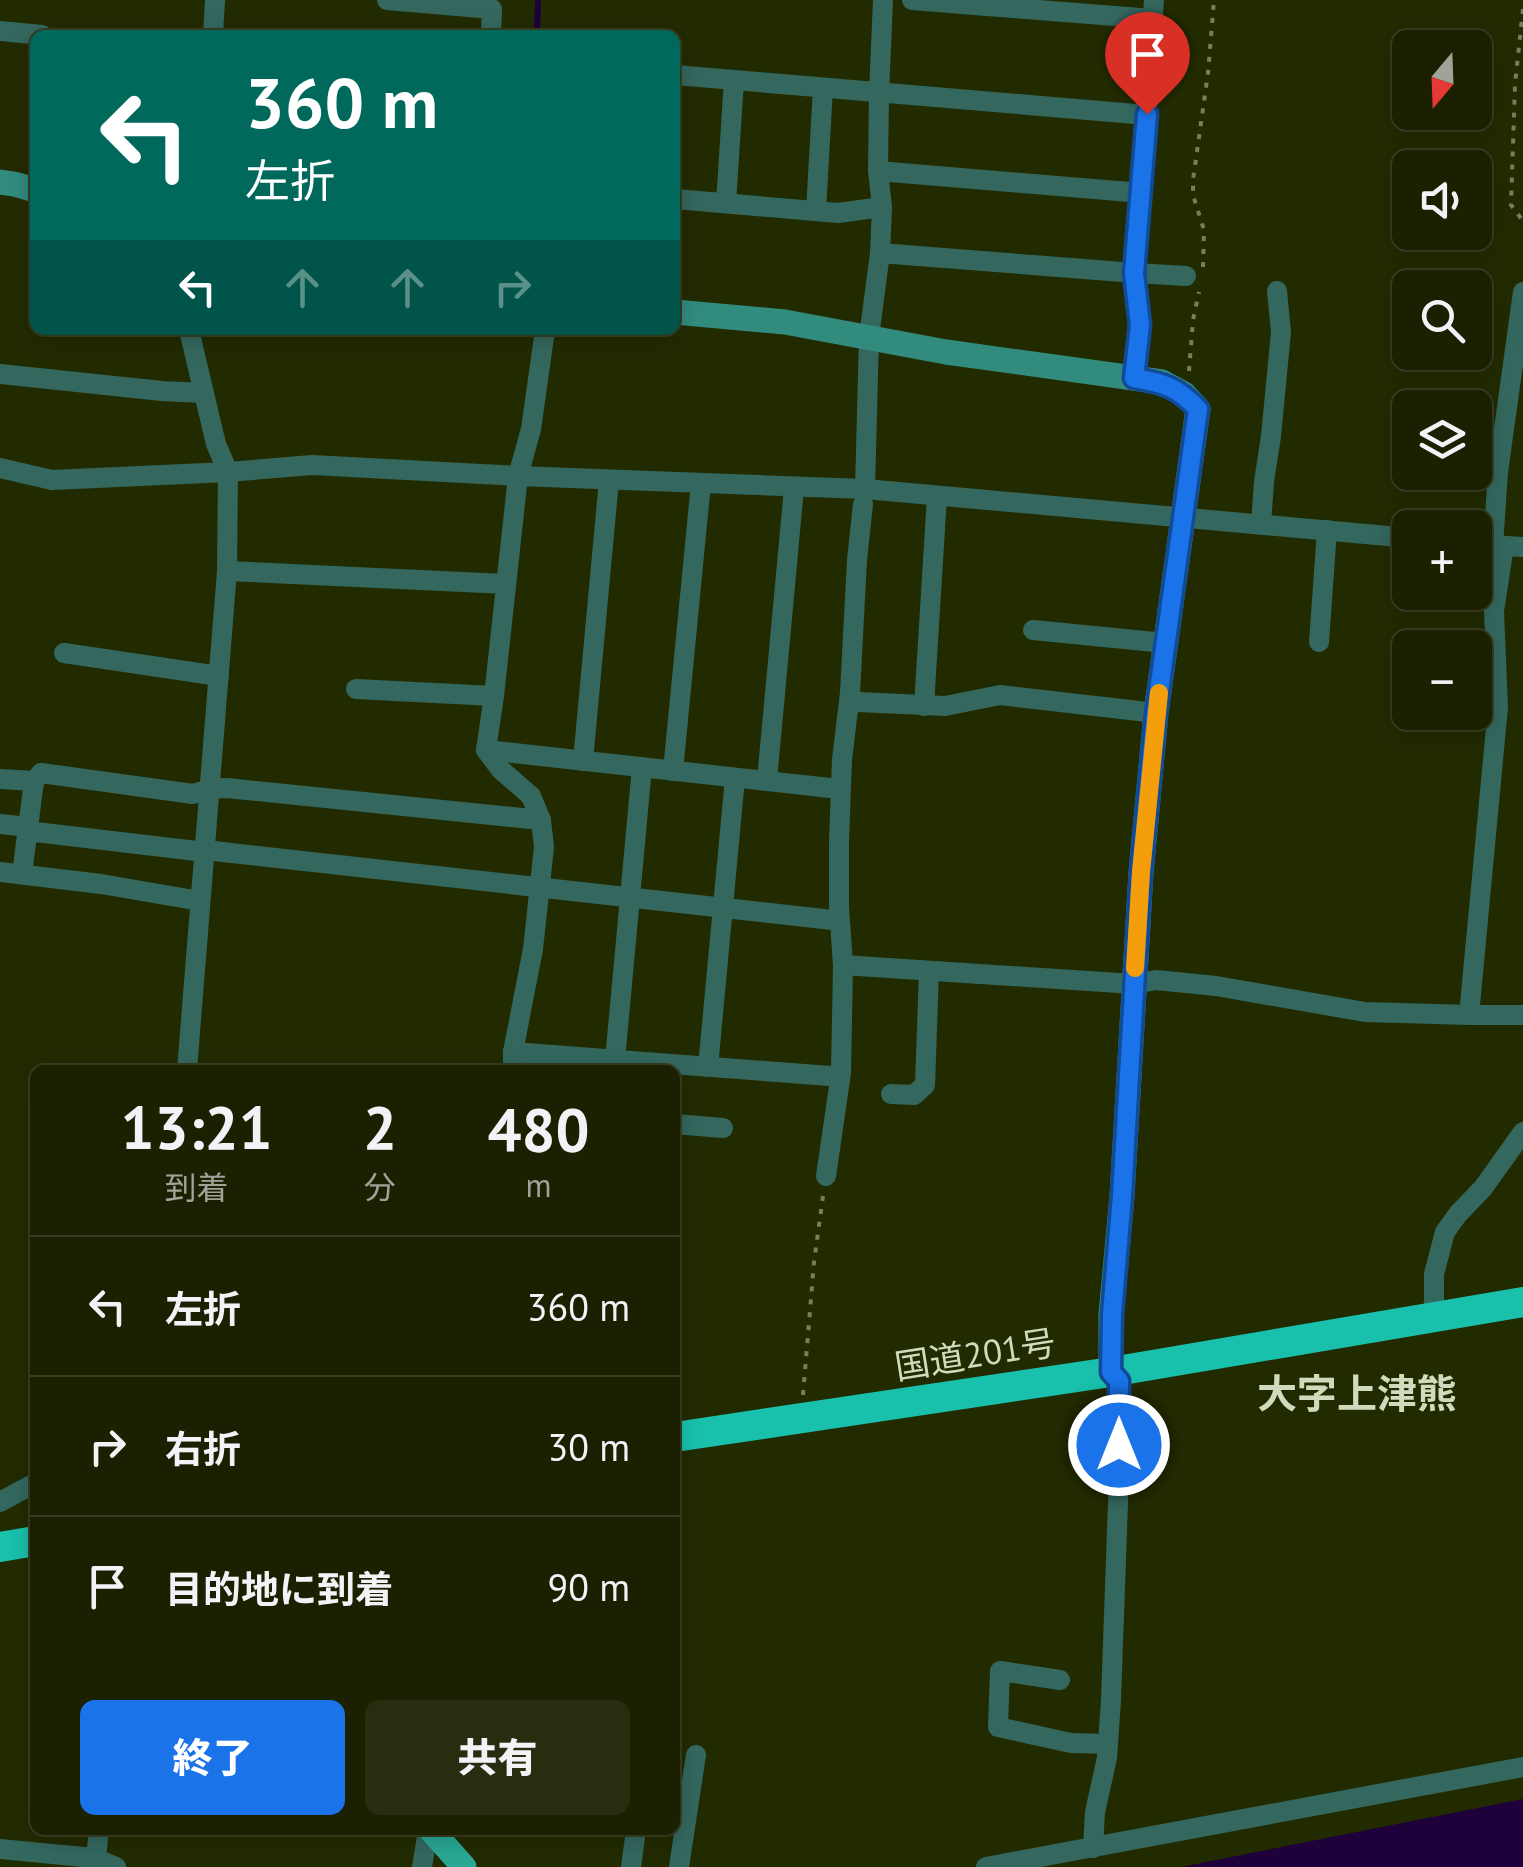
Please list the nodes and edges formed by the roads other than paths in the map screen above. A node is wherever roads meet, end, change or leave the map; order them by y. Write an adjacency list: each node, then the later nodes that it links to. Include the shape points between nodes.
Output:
1 (215, 0): 7 (street)
2 (387, 0): 8 (street, via 492,10)
3 (883, 0): 13 (street)
4 (912, 0): 5 (street)
5 (1154, 10): 14 (street)
6 (0, 30): 9 (street)
7 (213, 30)
8 (490, 30)
9 (30, 34)
10 (680, 75): 11 (street)
11 (734, 80): 12 (street); 20 (street)
12 (823, 88): 13 (street); 22 (street)
13 (878, 93): 14 (street); 15 (street)
14 (1147, 114): 18 (street)
15 (878, 172): 18 (street); 21 (street)
16 (0, 182): 17 (street)
17 (30, 189)
18 (1142, 193): 24 (street)
19 (680, 199): 20 (street)
20 (726, 204): 22 (street)
21 (882, 207): 22 (street); 23 (street)
22 (816, 211)
23 (880, 253): 24 (street); 31 (street)
24 (1134, 273): 25 (street); 33 (street, via 1140,325)
25 (1186, 276)
26 (1277, 291): 44 (street, via 1281,332)
27 (1523, 292): 47 (street, via 1498,472)
28 (680, 312): 31 (street)
29 (190, 335): 34 (street)
30 (544, 335): 37 (street)
31 (869, 337): 33 (street); 41 (street)
32 (0, 374): 34 (street)
33 (1134, 378): 43 (street, via 1162,382 1198,409)
34 (204, 394): 36 (street)
35 (0, 468): 36 (street, via 52,480)
36 (228, 472): 37 (street, via 312,464); 48 (street)
37 (518, 476): 38 (street); 49 (street)
38 (608, 480): 39 (street); 61 (street)
39 (701, 483): 40 (street); 63 (street)
40 (794, 488): 41 (street); 66 (street)
41 (864, 496): 42 (street); 81 (street, via 842,760)
42 (937, 496): 43 (street); 58 (street)
43 (1182, 519): 44 (street); 52 (street)
44 (1261, 524): 45 (street)
45 (1327, 530): 46 (street); 51 (street)
46 (1392, 536)
47 (1499, 546): 84 (street, via 1498,707)
48 (227, 571): 49 (street); 54 (street)
49 (506, 584): 56 (street)
50 (1033, 630): 52 (street)
51 (1319, 642)
52 (1165, 643): 59 (street)
53 (64, 653): 54 (street)
54 (219, 676): 69 (street)
55 (356, 689): 56 (street)
56 (494, 696): 60 (street)
57 (858, 702): 58 (street)
58 (924, 706): 59 (street, via 1000,696)
59 (1156, 713): 83 (street)
60 (486, 750): 61 (street); 70 (street, via 531,796)
61 (583, 760): 62 (street)
62 (642, 767): 63 (street); 77 (street)
63 (674, 771): 65 (street)
64 (0, 778): 67 (street)
65 (736, 778): 66 (street); 79 (street)
66 (768, 780): 68 (street)
67 (34, 782): 69 (street, via 41,773 192,794); 72 (street)
68 (830, 788)
69 (210, 789): 70 (street); 73 (street)
70 (541, 820): 76 (street)
71 (0, 824): 72 (street)
72 (28, 829): 73 (street); 75 (street)
73 (205, 851): 76 (street); 78 (street)
74 (0, 872): 75 (street)
75 (22, 874): 78 (street)
76 (541, 886): 77 (street); 87 (street)
77 (630, 898): 79 (street); 86 (street)
78 (200, 901): 88 (street)
79 (722, 908): 80 (street); 89 (street)
80 (832, 920)
81 (843, 965): 82 (street); 95 (street, via 841,1074)
82 (928, 970): 83 (street); 91 (street, via 925,1086 914,1096)
83 (1134, 984): 84 (street, via 1216,986 1366,1012); 98 (street)
84 (1469, 1015): 85 (street)
85 (1523, 1015)
86 (616, 1060): 87 (street); 89 (street)
87 (513, 1061)
88 (187, 1065)
89 (708, 1066): 90 (street)
90 (830, 1076)
91 (891, 1094)
92 (680, 1124): 93 (street)
93 (723, 1128)
94 (1523, 1132): 97 (street, via 1445,1232 1434,1274)
95 (826, 1176)
96 (1523, 1302): 97 (highway, 国道201号)
97 (1434, 1317): 98 (highway, 国道201号)
98 (1111, 1372): 99 (highway, 国道201号); 105 (street, via 1119,1381 1120,1475)
99 (680, 1437)
100 (30, 1486): 101 (street)
101 (0, 1502)
102 (30, 1542): 103 (highway)
103 (0, 1546)
104 (1060, 1680): 105 (street, via 1000,1671 998,1726)
105 (1108, 1744): 112 (street)
106 (696, 1755): 119 (street)
107 (1523, 1767): 112 (street)
108 (98, 1835): 114 (street)
109 (429, 1835): 116 (street)
110 (435, 1835): 117 (main road)
111 (635, 1835): 118 (street)
112 (1093, 1848): 120 (street)
113 (0, 1849): 114 (street)
114 (94, 1862): 115 (street)
115 (116, 1867)
116 (422, 1867)
117 (464, 1867)
118 (631, 1867)
119 (679, 1867)
120 (986, 1867)

